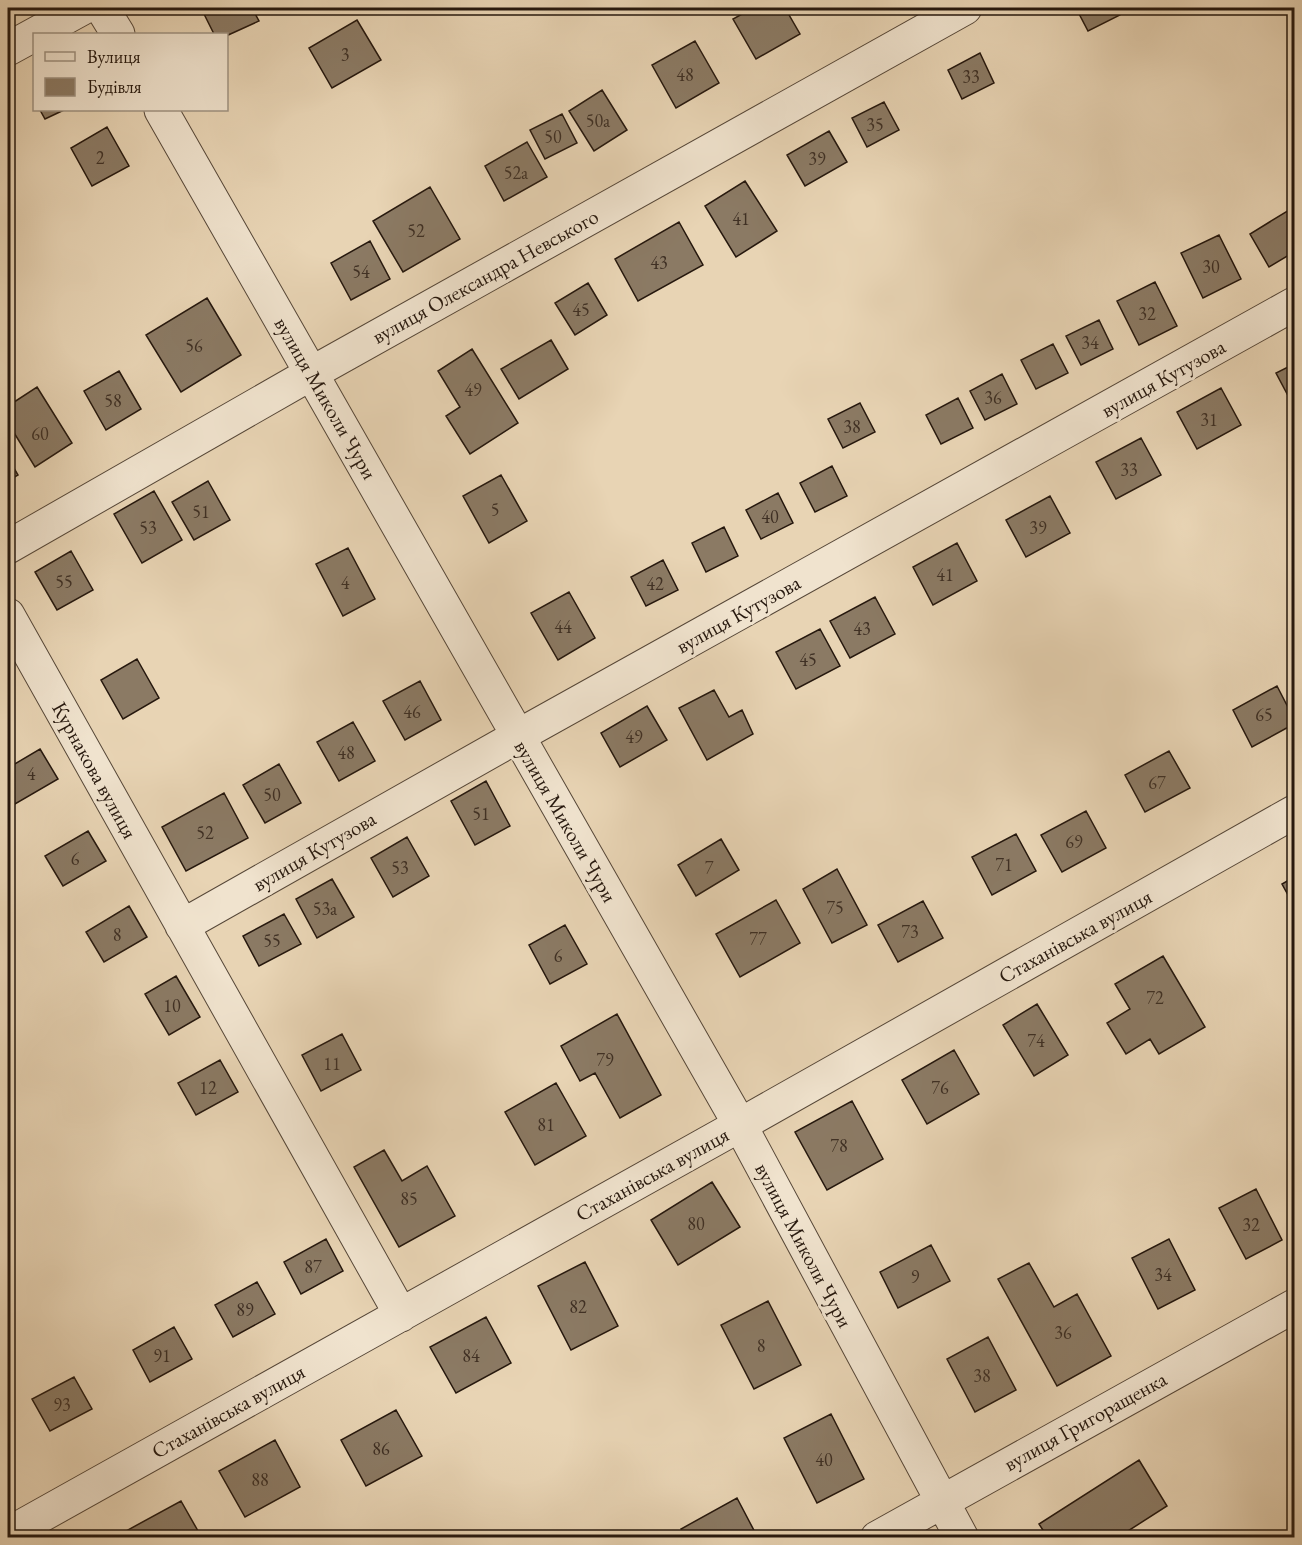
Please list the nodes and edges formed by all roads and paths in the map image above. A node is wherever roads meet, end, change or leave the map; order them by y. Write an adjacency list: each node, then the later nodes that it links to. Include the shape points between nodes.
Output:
1 (82, 8): 4 (street)
2 (102, 8): 5 (street)
3 (965, 8): 10 (street, вулиця Олександра Невського)
4 (37, 33)
5 (117, 33)
6 (33, 35): 7 (street)
7 (8, 49)
8 (162, 111): 10 (street, вулиця Миколи Чури)
9 (1294, 304): 13 (street, вулиця Кутузова)
10 (312, 373): 11 (street, вулиця Олександра Невського); 13 (street, вулиця Миколи Чури)
11 (8, 547)
12 (8, 615): 15 (street, Курнакова вулиця)
13 (518, 736): 15 (street, вулиця Кутузова); 16 (street, вулиця Миколи Чури)
14 (1294, 812): 16 (street, Стаханівська вулиця)
15 (182, 926): 18 (street, Курнакова вулиця)
16 (740, 1125): 18 (street, Стаханівська вулиця); 19 (street, вулиця Миколи Чури)
17 (1294, 1306): 19 (street, вулиця Григоращенка)
18 (401, 1315): 20 (street, Стаханівська вулиця)
19 (941, 1501): 21 (street, вулиця Григоращенка); 22 (street, вулиця Миколи Чури)
20 (8, 1534)
21 (877, 1538)
22 (962, 1538)

